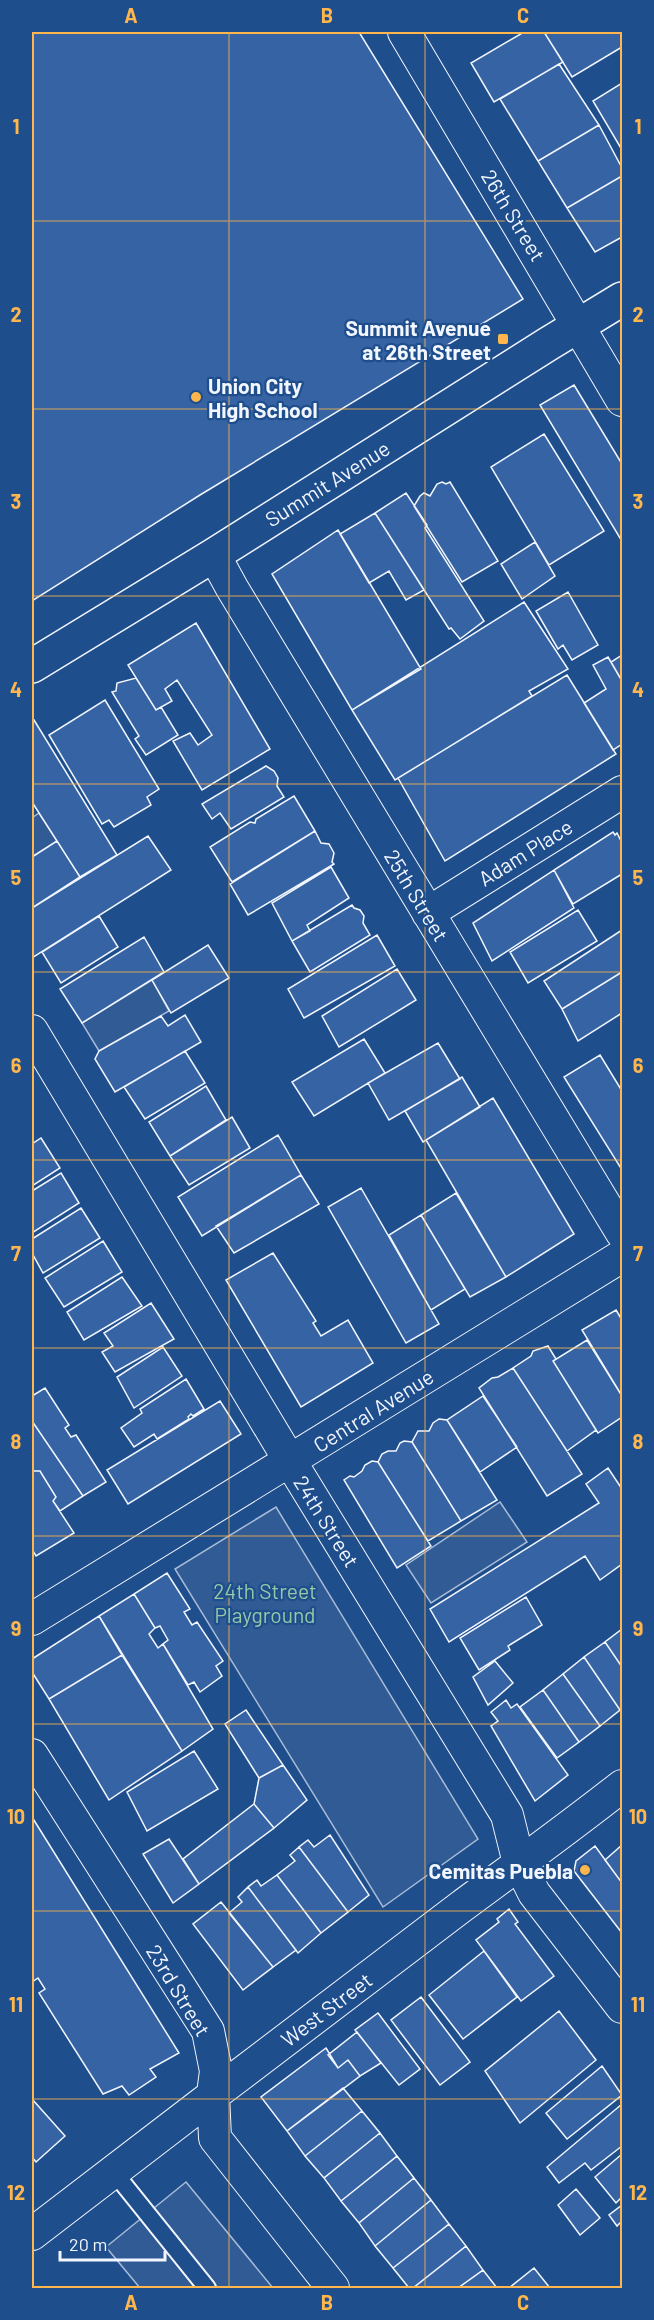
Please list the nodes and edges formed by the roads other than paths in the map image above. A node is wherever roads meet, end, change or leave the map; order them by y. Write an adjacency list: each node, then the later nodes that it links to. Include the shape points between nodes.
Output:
1 (404, 32): 3 (street, 26th Street)
2 (622, 299): 3 (street, Summit Avenue)
3 (579, 325): 4 (street, 26th Street); 5 (street, Summit Avenue)
4 (622, 400)
5 (214, 555): 6 (street, Summit Avenue); 8 (street, 25th Street)
6 (32, 666)
7 (622, 792): 8 (street, Adam Place)
8 (428, 913): 10 (street, 25th Street)
9 (32, 1031): 12 (street, 24th Street)
10 (622, 1233)
11 (622, 1256): 12 (street, Central Avenue)
12 (290, 1461): 13 (street, Central Avenue); 16 (street, 24th Street, via 507,1815)
13 (32, 1619)
14 (32, 1755): 18 (street, 23rd Street, via 208,2031 216,2072)
15 (622, 1786): 16 (street, West Street)
16 (519, 1863): 17 (street, 24th Street, via 534,1893); 18 (street, West Street)
17 (622, 2007)
18 (213, 2094): 19 (street, West Street); 22 (street, 23rd Street, via 215,2138)
19 (113, 2171): 20 (street, West Street); 21 (lane)
20 (32, 2234)
21 (207, 2289)
22 (333, 2289)

